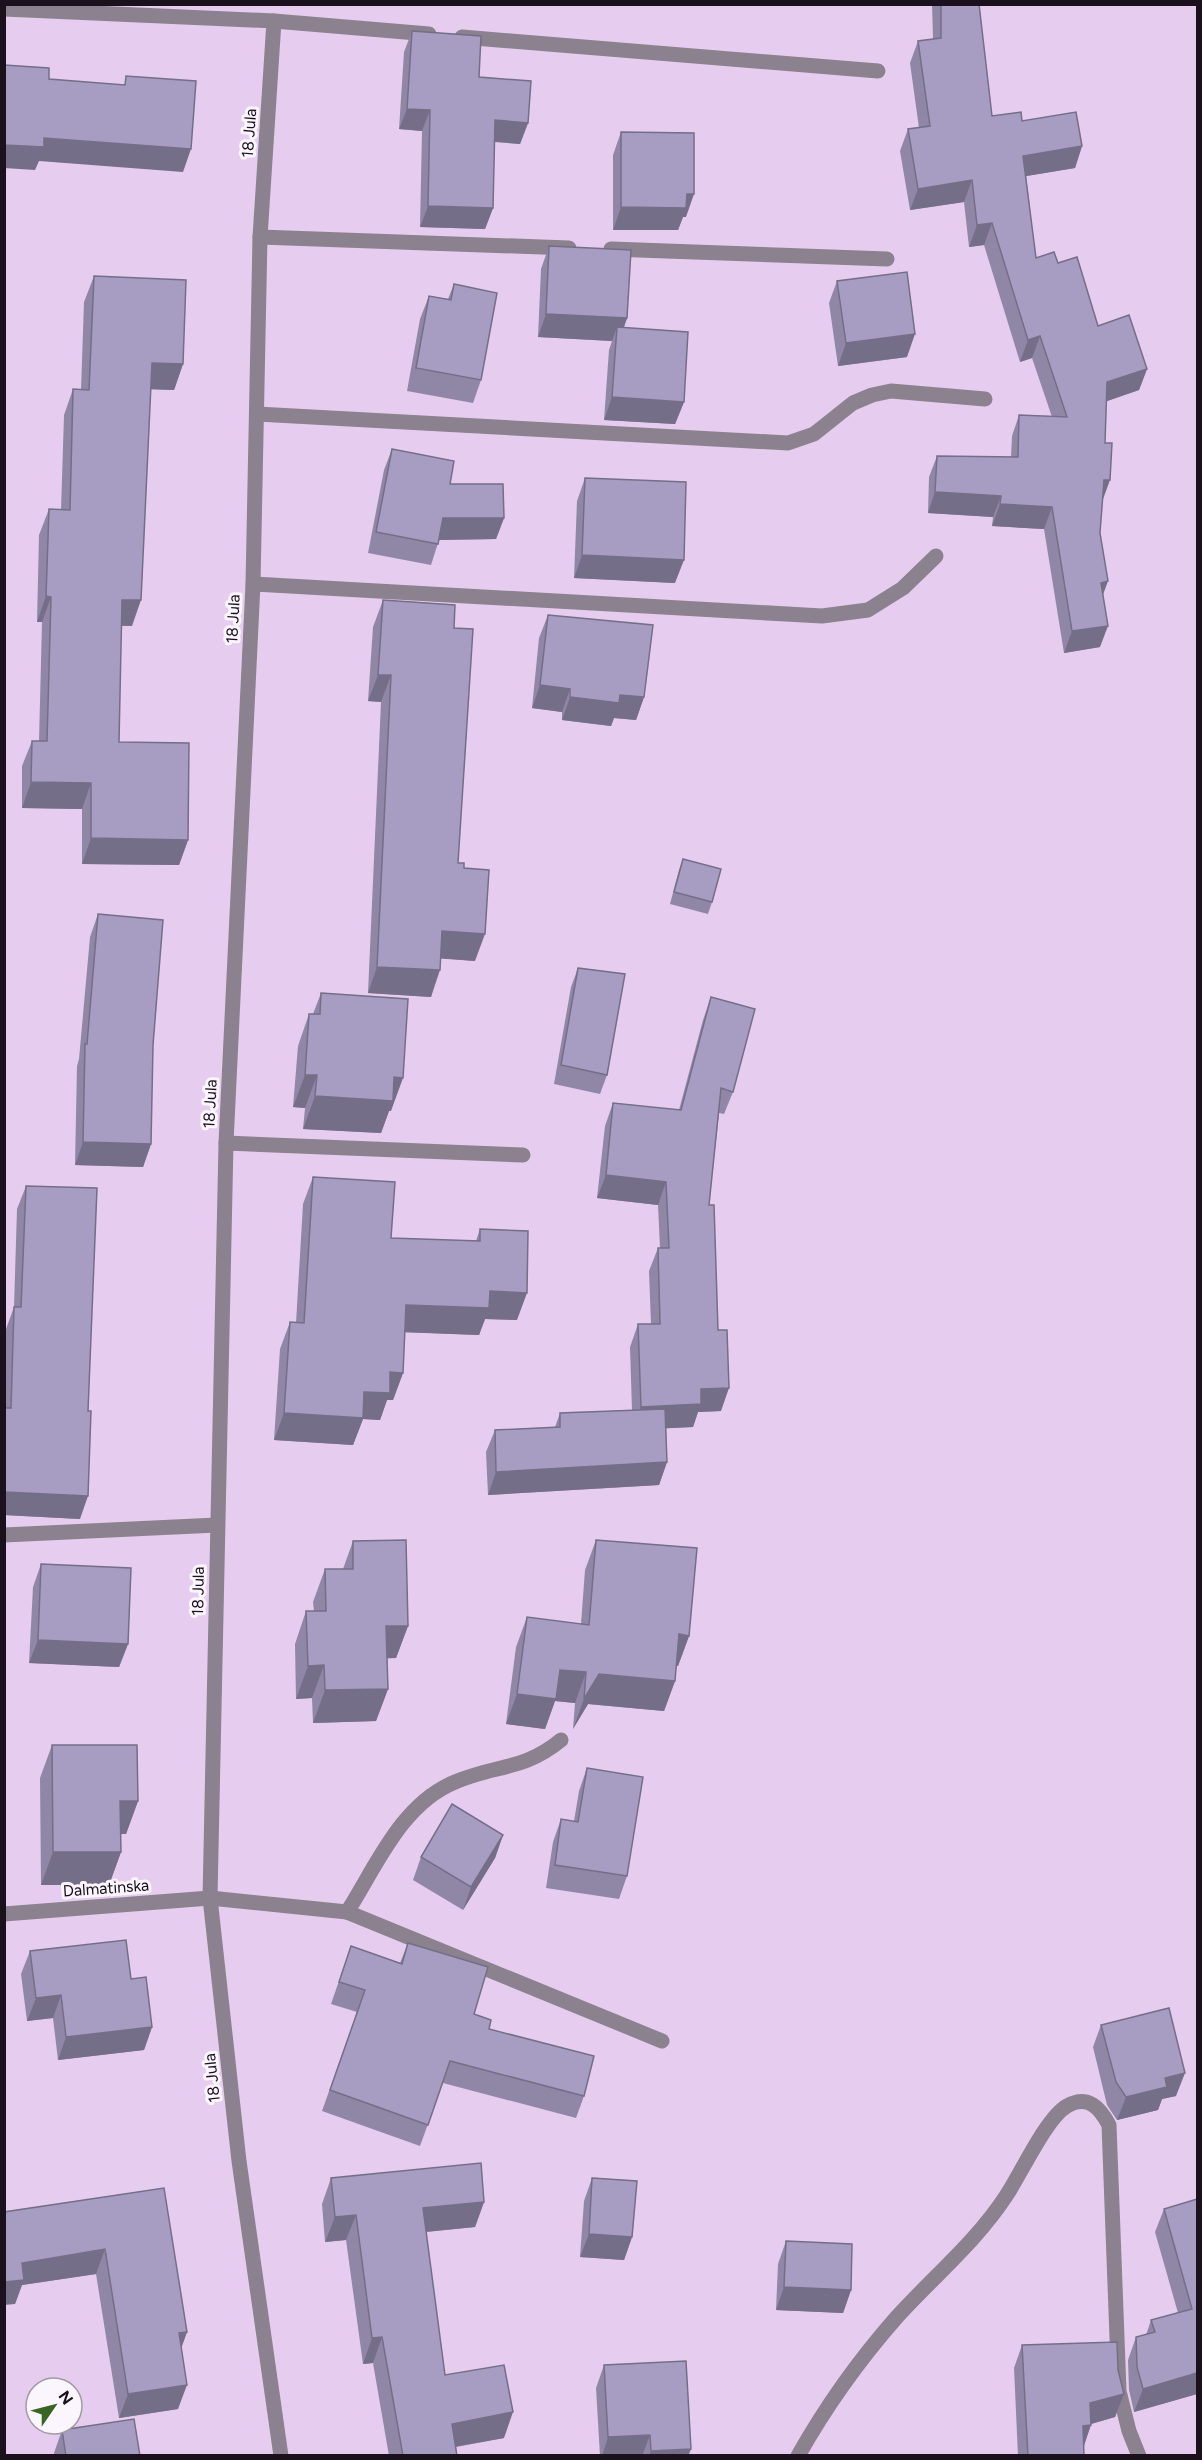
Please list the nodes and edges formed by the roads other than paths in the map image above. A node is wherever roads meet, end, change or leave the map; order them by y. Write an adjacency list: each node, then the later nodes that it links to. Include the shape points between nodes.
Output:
1 (4, 9): 2 (street)
2 (274, 21): 3 (street); 4 (street, 18 Jula)
3 (878, 71)
4 (260, 237): 5 (street); 7 (street, 18 Jula)
5 (886, 259)
6 (985, 399): 7 (street, via 891,391 872,394 853,403 814,434 788,443)
7 (257, 414): 9 (street, 18 Jula)
8 (936, 556): 9 (street, via 903,588 868,610 822,616)
9 (253, 584): 10 (street, 18 Jula)
10 (226, 1143): 11 (street); 12 (street, 18 Jula)
11 (523, 1155)
12 (217, 1525): 13 (street); 15 (street, 18 Jula)
13 (4, 1535)
14 (561, 1740): 16 (street, via 543,1755 519,1766 453,1782 422,1803 400,1827)
15 (210, 1898): 16 (street, Dalmatinska); 17 (street, Dalmatinska); 19 (street, 18 Jula, via 239,2161)
16 (347, 1912): 18 (street, Dalmatinska)
17 (4, 1914)
18 (662, 2041)
19 (281, 2456)
20 (798, 2456): 21 (street, via 839,2392 895,2319 990,2219 1052,2121 1066,2106 1089,2101 1101,2110 1109,2125 1119,2391)
21 (1139, 2456)

